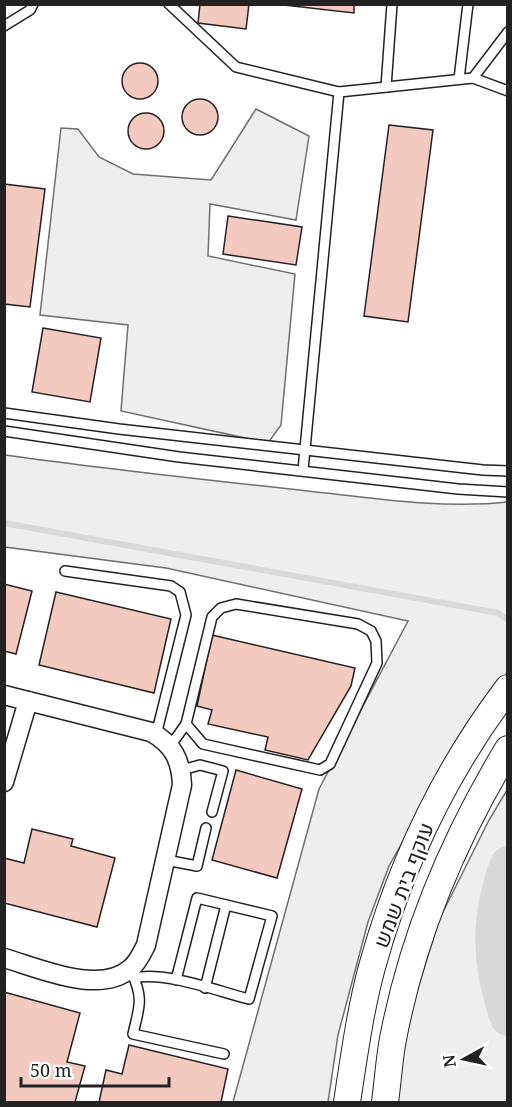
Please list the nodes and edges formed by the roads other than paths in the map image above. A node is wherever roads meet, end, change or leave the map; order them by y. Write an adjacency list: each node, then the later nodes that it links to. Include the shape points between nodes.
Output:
1 (33, 4): 7 (lane)
2 (169, 4): 6 (lane)
3 (184, 4): 6 (lane)
4 (392, 4): 11 (lane)
5 (468, 4): 10 (lane)
6 (183, 17): 13 (lane, via 236,67)
7 (4, 26)
8 (507, 32): 9 (lane)
9 (473, 78): 10 (lane); 12 (lane)
10 (459, 79): 11 (lane)
11 (386, 87): 13 (lane)
12 (507, 91)
13 (339, 92): 16 (lane)
14 (4, 413): 16 (lane)
15 (4, 431): 17 (lane, via 179,457)
16 (306, 450): 17 (lane); 18 (lane)
17 (303, 470): 19 (lane)
18 (507, 471)
19 (507, 492)
20 (65, 572): 25 (lane, via 171,586 180,592 186,615)
21 (507, 688): 38 (main road, עוקף בית שמש, via 459,760 411,854 372,968)
22 (4, 695): 23 (street)
23 (28, 701): 25 (street, via 151,732); 28 (street)
24 (186, 724): 24 (lane, via 203,744 320,770 330,764 376,663 376,641 371,631 358,624 236,604 221,608 212,617); 25 (lane)
25 (163, 740): 27 (street)
26 (507, 749): 39 (main road, עוקף בית שמש, via 465,823 426,919 407,977)
27 (182, 770): 29 (lane, via 200,765 224,771); 31 (street, via 180,800)
28 (4, 782)
29 (212, 812)
30 (206, 828): 31 (lane, via 197,866)
31 (166, 860): 34 (street, via 147,945)
32 (226, 905): 35 (lane, via 197,898); 36 (lane); 36 (lane, via 272,916 249,999)
33 (4, 958): 34 (street, via 80,980)
34 (132, 974): 35 (lane); 37 (lane, via 140,992 133,1034)
35 (176, 980): 36 (lane)
36 (205, 988)
37 (224, 1054)
38 (347, 1102)
39 (385, 1102)

